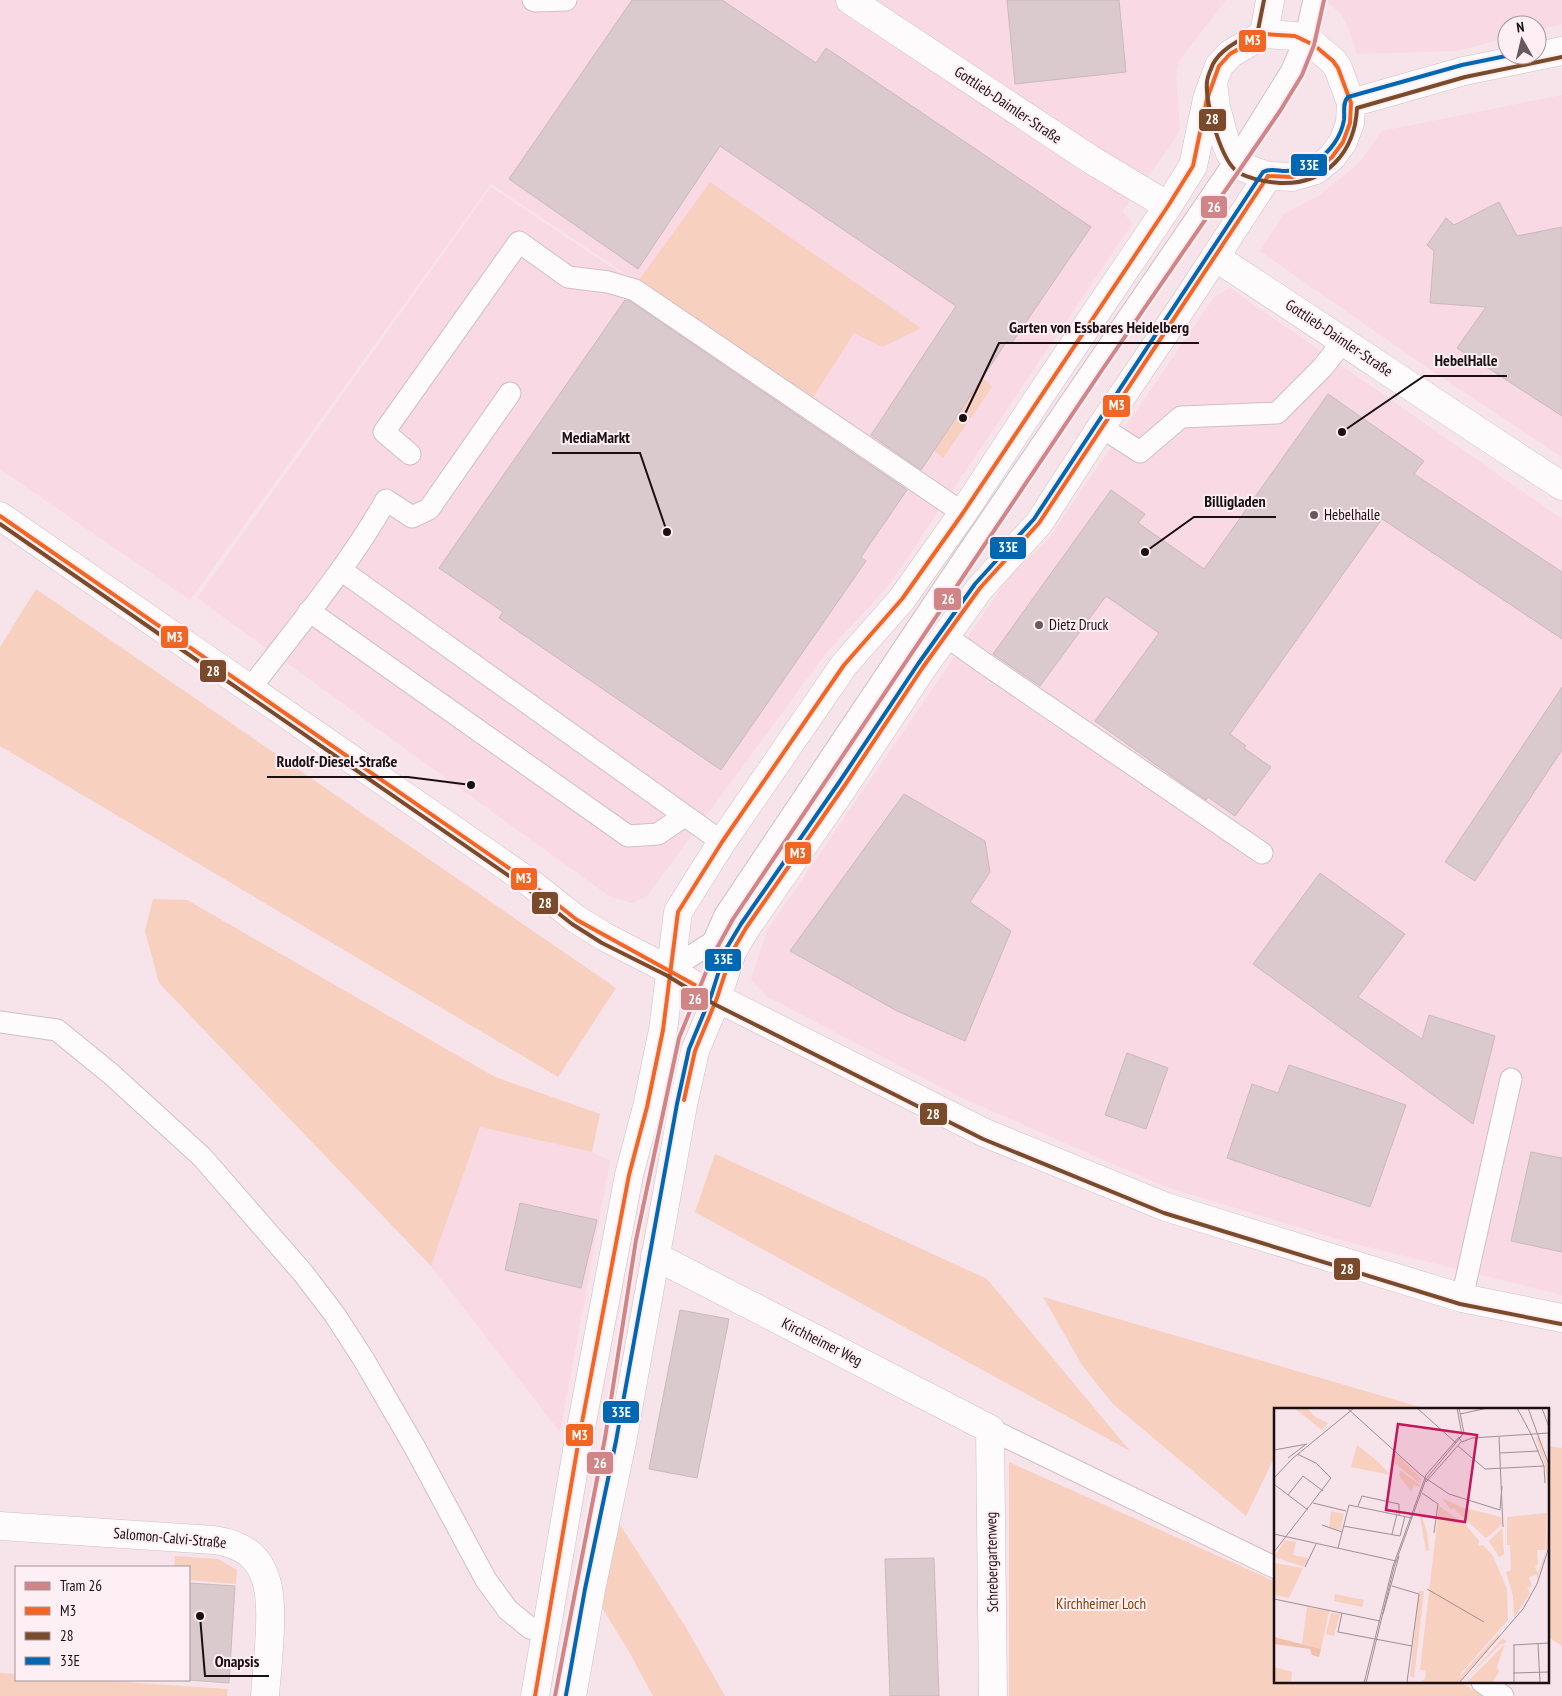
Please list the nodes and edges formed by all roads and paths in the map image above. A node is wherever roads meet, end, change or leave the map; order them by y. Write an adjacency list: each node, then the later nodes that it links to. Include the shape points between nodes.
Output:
1 (533, 0): 2 (lane)
2 (566, 0)
3 (850, 0): 13 (street, Gottlieb-Daimler-Straße, via 1090,159)
4 (1270, 0): 6 (street)
5 (1314, 0): 7 (lane)
6 (1264, 34): 7 (street, via 1295,36); 9 (street, via 1230,54 1219,66)
7 (1305, 40): 10 (street, via 1333,61 1343,78); 11 (lane, via 1290,72)
8 (1562, 51): 10 (street, via 1464,71)
9 (1213, 82): 11 (street, via 1225,141); 13 (street, via 1193,166)
10 (1350, 103): 12 (street, via 1350,123 1343,142 1332,157 1316,170 1292,177)
11 (1236, 160): 12 (street, via 1242,166); 29 (lane, via 724,915)
12 (1268, 176): 14 (street)
13 (1168, 206): 20 (street)
14 (1216, 257): 15 (street, Gottlieb-Daimler-Straße); 17 (street)
15 (1344, 340): 17 (lane, via 1323,367 1277,413 1182,417 1140,452); 19 (street, Gottlieb-Daimler-Straße)
16 (510, 393): 22 (lane, via 429,508 412,518 386,500)
17 (1101, 427): 24 (street, via 1039,523 980,588)
18 (410, 454): 20 (lane, via 384,432 519,242 568,277 608,282 635,290)
19 (1562, 486)
20 (963, 513): 27 (street, via 902,599 844,665)
21 (0, 516): 25 (street)
22 (341, 570): 23 (lane); 26 (lane)
23 (309, 611): 25 (lane); 26 (lane, via 628,836 658,834)
24 (946, 636): 28 (lane); 31 (street, via 746,928 732,952)
25 (250, 689): 30 (street, via 529,882 576,919)
26 (684, 816): 27 (lane)
27 (722, 842): 30 (street, via 678,912)
28 (1262, 853)
29 (713, 942): 30 (lane); 31 (lane)
30 (670, 970): 31 (street); 40 (street, via 663,1030 629,1175)
31 (717, 998): 34 (street, via 695,1051); 35 (street, via 985,1133 1166,1208)
32 (0, 1022): 40 (lane, via 57,1030 202,1157 303,1273 335,1315 414,1446 486,1580 508,1610 530,1628)
33 (1511, 1079): 35 (lane)
34 (655, 1256): 37 (street, Kirchheimer Weg); 44 (street)
35 (1462, 1298): 36 (street)
36 (1562, 1318)
37 (990, 1428): 39 (lane); 45 (street, Schrebergartenweg)
38 (0, 1526): 42 (street, Salomon-Calvi-Straße, via 233,1543 259,1564 266,1580 269,1623)
39 (1274, 1567)
40 (546, 1630): 43 (street)
41 (1485, 1684): 46 (lane)
42 (265, 1696)
43 (535, 1696)
44 (572, 1696)
45 (993, 1696)
46 (1503, 1696)

